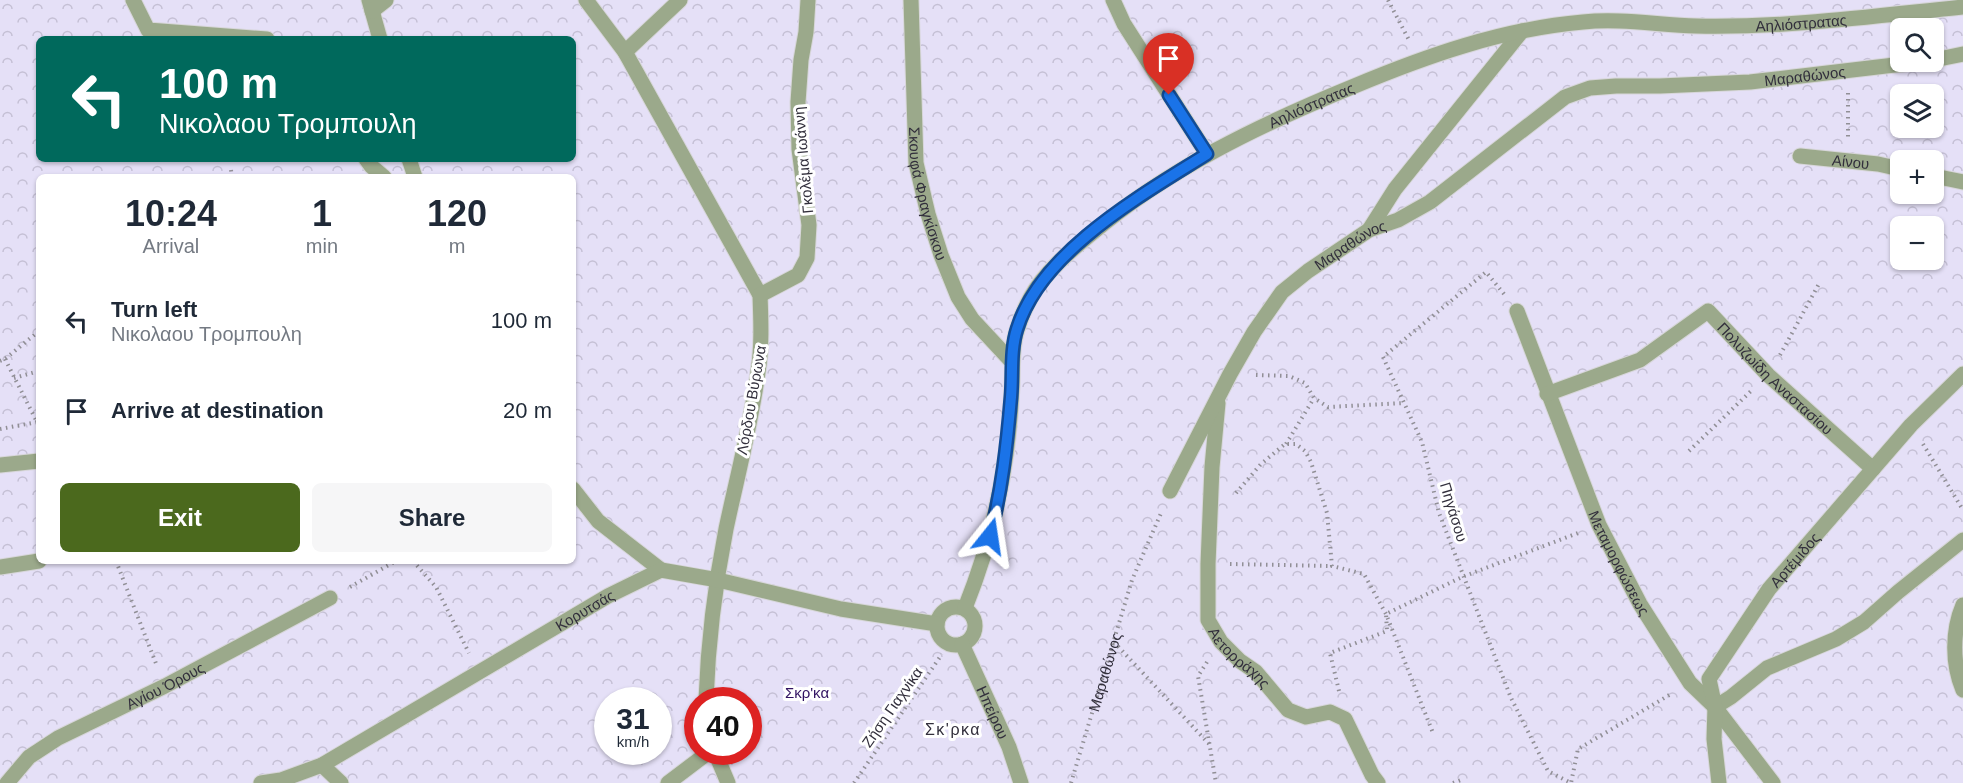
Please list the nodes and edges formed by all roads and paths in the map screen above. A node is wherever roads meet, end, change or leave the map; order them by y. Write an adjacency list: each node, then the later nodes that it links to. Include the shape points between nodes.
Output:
1 (134, 0): 12 (street, via 148,30)
2 (386, 0): 9 (street)
3 (586, 0): 14 (street, Λόρδου Βύρωνα)
4 (680, 0): 14 (street)
5 (808, 0): 32 (street, Γκολέμα Ιωάννη, via 798,102 809,225 807,258 798,275)
6 (911, 0): 36 (street, Σκουφά Φραγκίσκου, via 916,163 928,214 958,297 972,319)
7 (1113, 0): 20 (street, via 1124,24)
8 (1388, 0): 17 (path)
9 (371, 6): 13 (street)
10 (1963, 7): 11 (street, Αηλιόστρατας, via 1770,25 1585,21)
11 (1522, 31): 17 (street, Αηλιόστρατας); 30 (street, via 1395,189)
12 (227, 36)
13 (379, 36)
14 (625, 52): 32 (street, Λόρδου Βύρωνα)
15 (1963, 54): 16 (street)
16 (1944, 58)
17 (1418, 60): 20 (street, Αηλιόστρατας, via 1306,106)
18 (1890, 65): 19 (street, Μαραθώνος)
19 (1848, 70): 22 (path); 30 (street, Μαραθώνος, via 1750,82 1590,88 1565,97 1430,202 1398,220)
20 (1207, 154): 36 (street, Αηλιόστρατας, via 1123,207 1066,254 1033,294 1017,330)
21 (1800, 156): 22 (street, Αίνου)
22 (1848, 161): 24 (street, Αίνου)
23 (368, 162): 27 (street)
24 (1890, 167)
25 (231, 170): 26 (path)
26 (232, 174)
27 (380, 174)
28 (1944, 178): 29 (street)
29 (1963, 182)
30 (1369, 230): 38 (street, Μαραθώνος, via 1282,292)
31 (1486, 272): 44 (path, Πηγάσου, via 1383,357)
32 (760, 295): 68 (street, Λόρδου Βύρωνα, via 758,372)
33 (1517, 311): 42 (street, Μεταμορφώσεως)
34 (36, 333): 35 (path)
35 (3, 360): 40 (path)
36 (1012, 362): 71 (street, Αηλιόστρατας, via 1007,452 997,508)
37 (36, 371): 40 (path)
38 (1230, 374): 41 (street, Μαραθώνος); 43 (path, via 1289,376 1305,383)
39 (1963, 374): 47 (street, Αρτέμιδος)
40 (14, 378): 45 (path)
41 (1219, 393): 53 (street, Μαραθώνος); 55 (street, Αετορράχης)
42 (1547, 394): 52 (street, Πολυζωίδη Αναστασίου, via 1640,360 1708,312 1768,375); 57 (street, Μεταμορφώσεως)
43 (1314, 398): 44 (path, via 1328,407); 49 (path)
44 (1404, 403): 67 (path, Πηγάσου, via 1422,442 1439,513)
45 (36, 418)
46 (36, 422): 48 (path)
47 (1911, 425): 52 (street, Αρτέμιδος); 56 (path)
48 (0, 429)
49 (1285, 444): 55 (path, via 1233,496); 64 (path, via 1296,444 1311,462 1327,513)
50 (36, 461): 51 (street)
51 (0, 465)
52 (1872, 469): 82 (street, Αρτέμιδος, via 1769,589 1709,679)
53 (1170, 490): 74 (path, Μαραθώνος, via 1132,580)
54 (576, 493): 66 (street, via 598,521)
55 (1211, 503): 83 (street, Αετορράχης, via 1208,620 1221,642 1257,672 1288,710 1306,717 1330,712)
56 (1963, 510)
57 (1599, 525): 67 (path); 78 (street, Μεταμορφώσεως, via 1640,604)
58 (1963, 540): 82 (street, via 1864,622 1836,639 1767,668)
59 (36, 561): 65 (street)
60 (117, 564): 79 (path)
61 (391, 564): 69 (path)
62 (416, 564): 76 (path, via 436,587)
63 (1256, 564): 64 (path)
64 (1332, 566): 72 (path, via 1364,574)
65 (0, 567)
66 (661, 570): 68 (street); 76 (street, Κορυτσάς, via 608,596)
67 (1462, 576): 72 (path); 101 (path, Πηγάσου, via 1511,698 1548,771)
68 (718, 580): 73 (street, via 841,609); 80 (street, Λόρδου Βύρωνα)
69 (330, 598): 79 (street, Αγίου Όρους)
70 (1963, 605): 81 (street, via 1955,652)
71 (964, 608): 73 (street, via 957,606 944,611); 75 (street, via 974,618 975,631 972,637)
72 (1386, 614): 83 (path, via 1387,631 1330,654); 84 (path)
73 (937, 624): 75 (street, via 942,639)
74 (1113, 641): 85 (path); 97 (path, Μαραθώνος)
75 (956, 644): 95 (path, Ζήση Γιαχνίκα); 96 (street, Ηπείρου, via 1009,747)
76 (478, 672): 86 (street, Κορυτσάς)
77 (1198, 676): 85 (path)
78 (1690, 683): 82 (street, Μεταμορφώσεως); 101 (path, via 1578,749)
79 (165, 686): 90 (street, Αγίου Όρους, via 58,738 29,757)
80 (706, 687)
81 (1963, 690)
82 (1715, 707): 102 (street, Αρτέμιδος); 103 (street, Μεταμορφώσεως)
83 (1345, 719): 99 (street)
84 (1433, 733)
85 (1209, 744): 98 (path)
86 (322, 765): 91 (street, Κορυτσάς); 92 (street)
87 (692, 765): 93 (street)
88 (720, 765): 94 (street)
89 (1461, 780): 100 (path)
90 (7, 783)
91 (261, 783)
92 (341, 783)
93 (668, 783)
94 (728, 783)
95 (854, 783)
96 (1021, 783)
97 (1071, 783)
98 (1216, 783)
99 (1378, 783)
100 (1453, 783)
101 (1571, 783)
102 (1719, 783)
103 (1773, 783)

